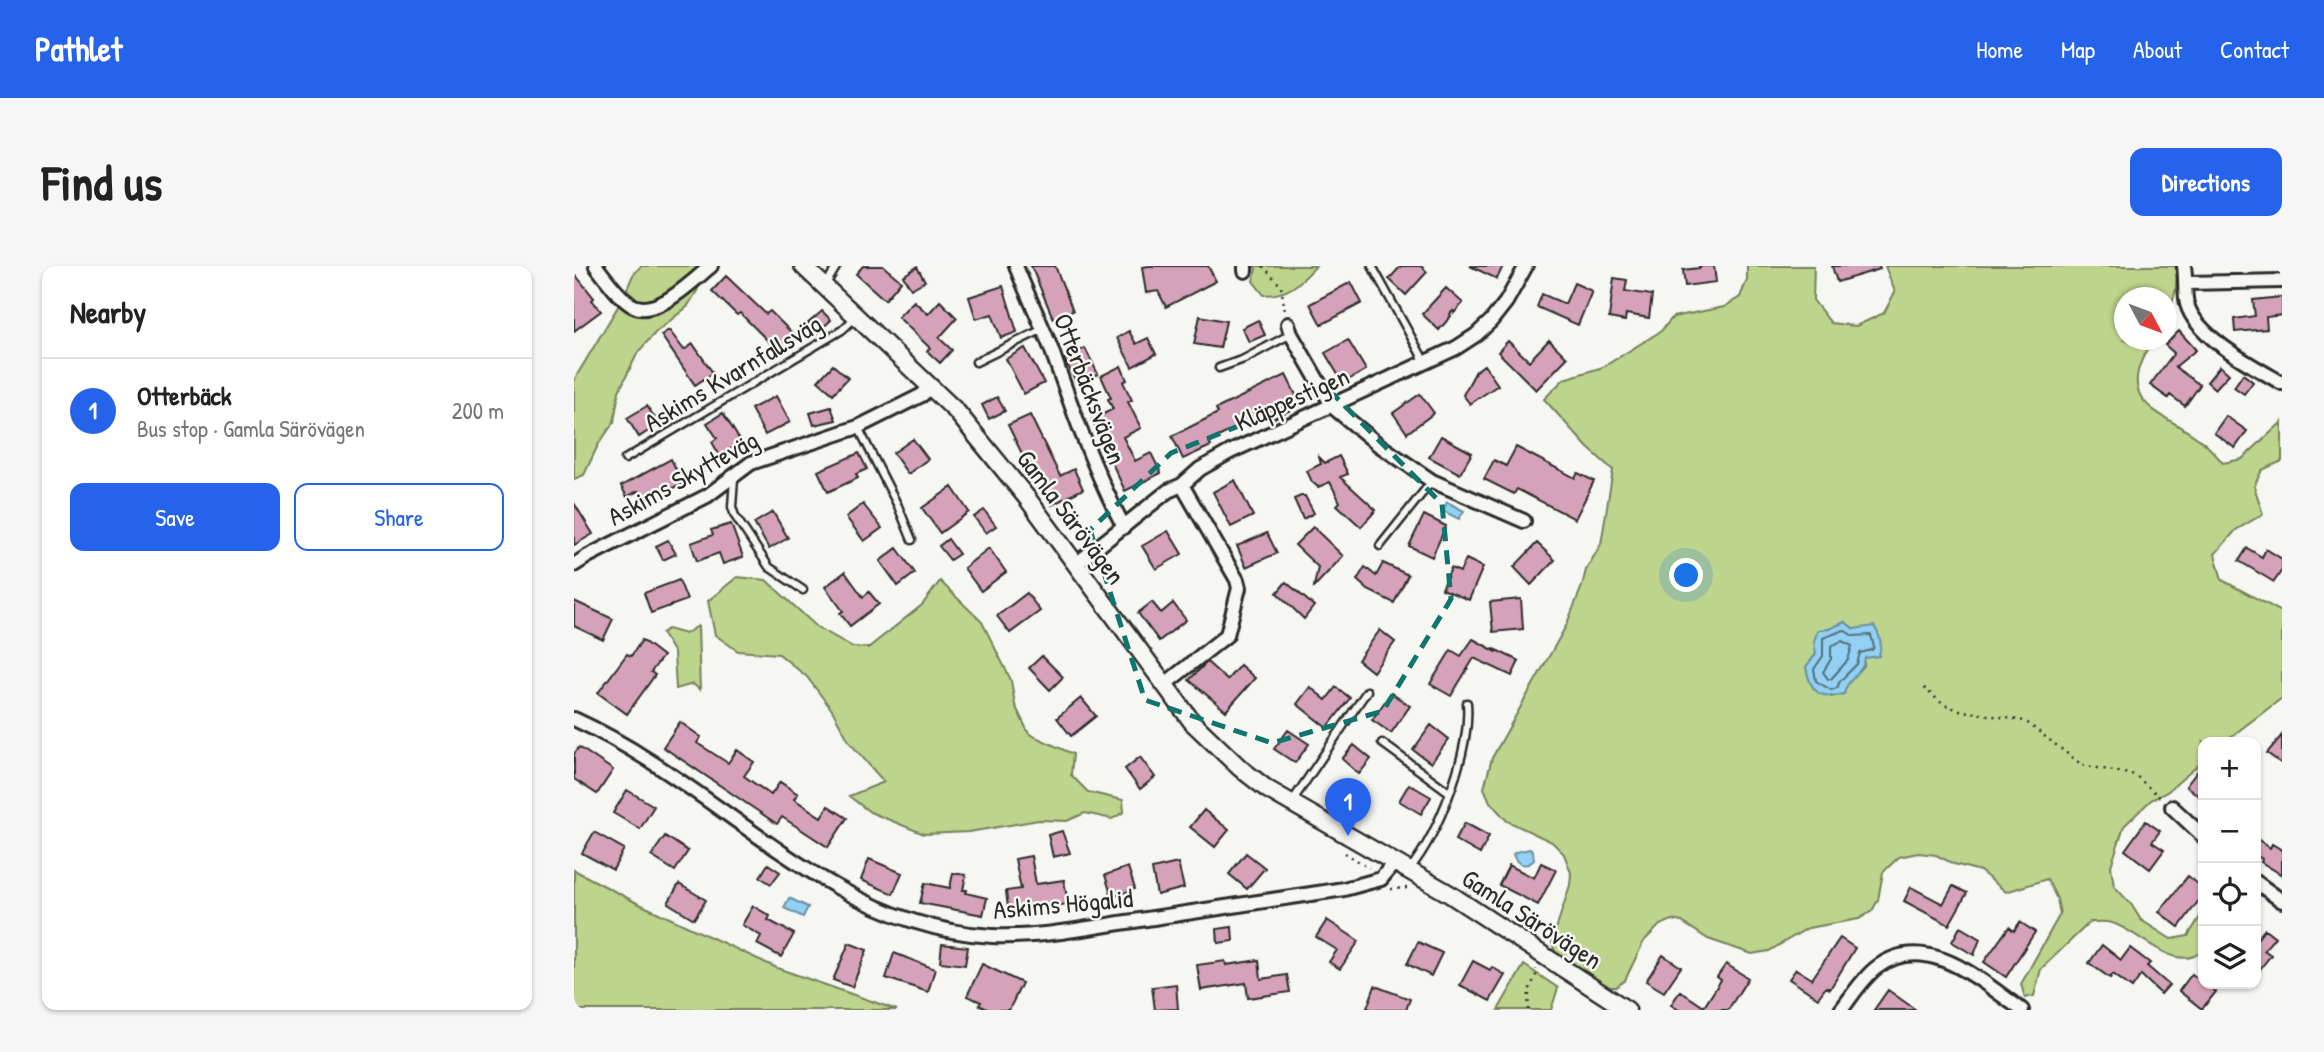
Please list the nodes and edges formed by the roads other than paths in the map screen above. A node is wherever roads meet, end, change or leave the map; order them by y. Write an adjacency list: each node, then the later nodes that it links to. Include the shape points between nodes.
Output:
1 (596, 266): 2 (street, via 629,303 644,310 672,297)
2 (711, 266)
3 (803, 266): 11 (street, Gamla Särövägen)
4 (837, 266): 11 (lane)
5 (1016, 266): 13 (street, Otterbäcksvägen)
6 (1372, 266): 16 (lane)
7 (1526, 266): 16 (street, Kläppestigen, via 1506,302 1476,335)
8 (2184, 266): 10 (street)
9 (2282, 281): 10 (street)
10 (2187, 283): 18 (street, via 2186,302 2205,331 2242,361)
11 (825, 286): 12 (street, Gamla Särövägen)
12 (858, 316): 19 (street, Gamla Särövägen); 22 (lane, Askims Kvarnfallsväg, via 842,330)
13 (1043, 329): 15 (lane); 27 (street, Otterbäcksvägen, via 1074,415)
14 (1289, 329): 17 (lane, via 1244,359); 20 (street)
15 (976, 362)
16 (1426, 363): 20 (street, Kläppestigen)
17 (1219, 368)
18 (2282, 383)
19 (931, 386): 21 (street, Askims Skytteväg); 31 (street, Gamla Särövägen, via 989,450)
20 (1333, 407): 24 (street, via 1395,458); 25 (street, Kläppestigen, via 1230,452)
21 (858, 427): 23 (street, Askims Skytteväg, via 751,463); 28 (lane)
22 (625, 459)
23 (734, 475): 30 (street, Askims Skytteväg, via 707,496); 32 (lane, via 735,516 769,568)
24 (1432, 481): 26 (street); 29 (lane)
25 (1182, 485): 27 (street, Kläppestigen); 33 (street, via 1239,588 1227,635)
26 (1524, 521)
27 (1124, 527): 31 (street, Kläppestigen)
28 (912, 540)
29 (1380, 546)
30 (574, 565)
31 (1075, 565): 33 (street, Gamla Särövägen)
32 (803, 590)
33 (1164, 685): 39 (street, Gamla Särövägen, via 1193,723 1240,768)
34 (1367, 691): 39 (lane)
35 (1466, 703): 38 (lane, via 1462,755)
36 (574, 719): 42 (street, Askims Högalid, via 626,747 838,888 891,914 967,932 1012,936 1081,929 1334,890 1381,879)
37 (1382, 743): 38 (lane)
38 (1449, 792): 43 (lane)
39 (1290, 804): 42 (street, Gamla Särövägen)
40 (2172, 807): 41 (street)
41 (2198, 831)
42 (1394, 863): 43 (street, Gamla Särövägen)
43 (1409, 871): 46 (street, Gamla Särövägen)
44 (2261, 886): 45 (street)
45 (2282, 901)
46 (1627, 1010)
47 (1841, 1010): 48 (street, via 1875,968 1918,954 1955,964)
48 (2022, 1010)

